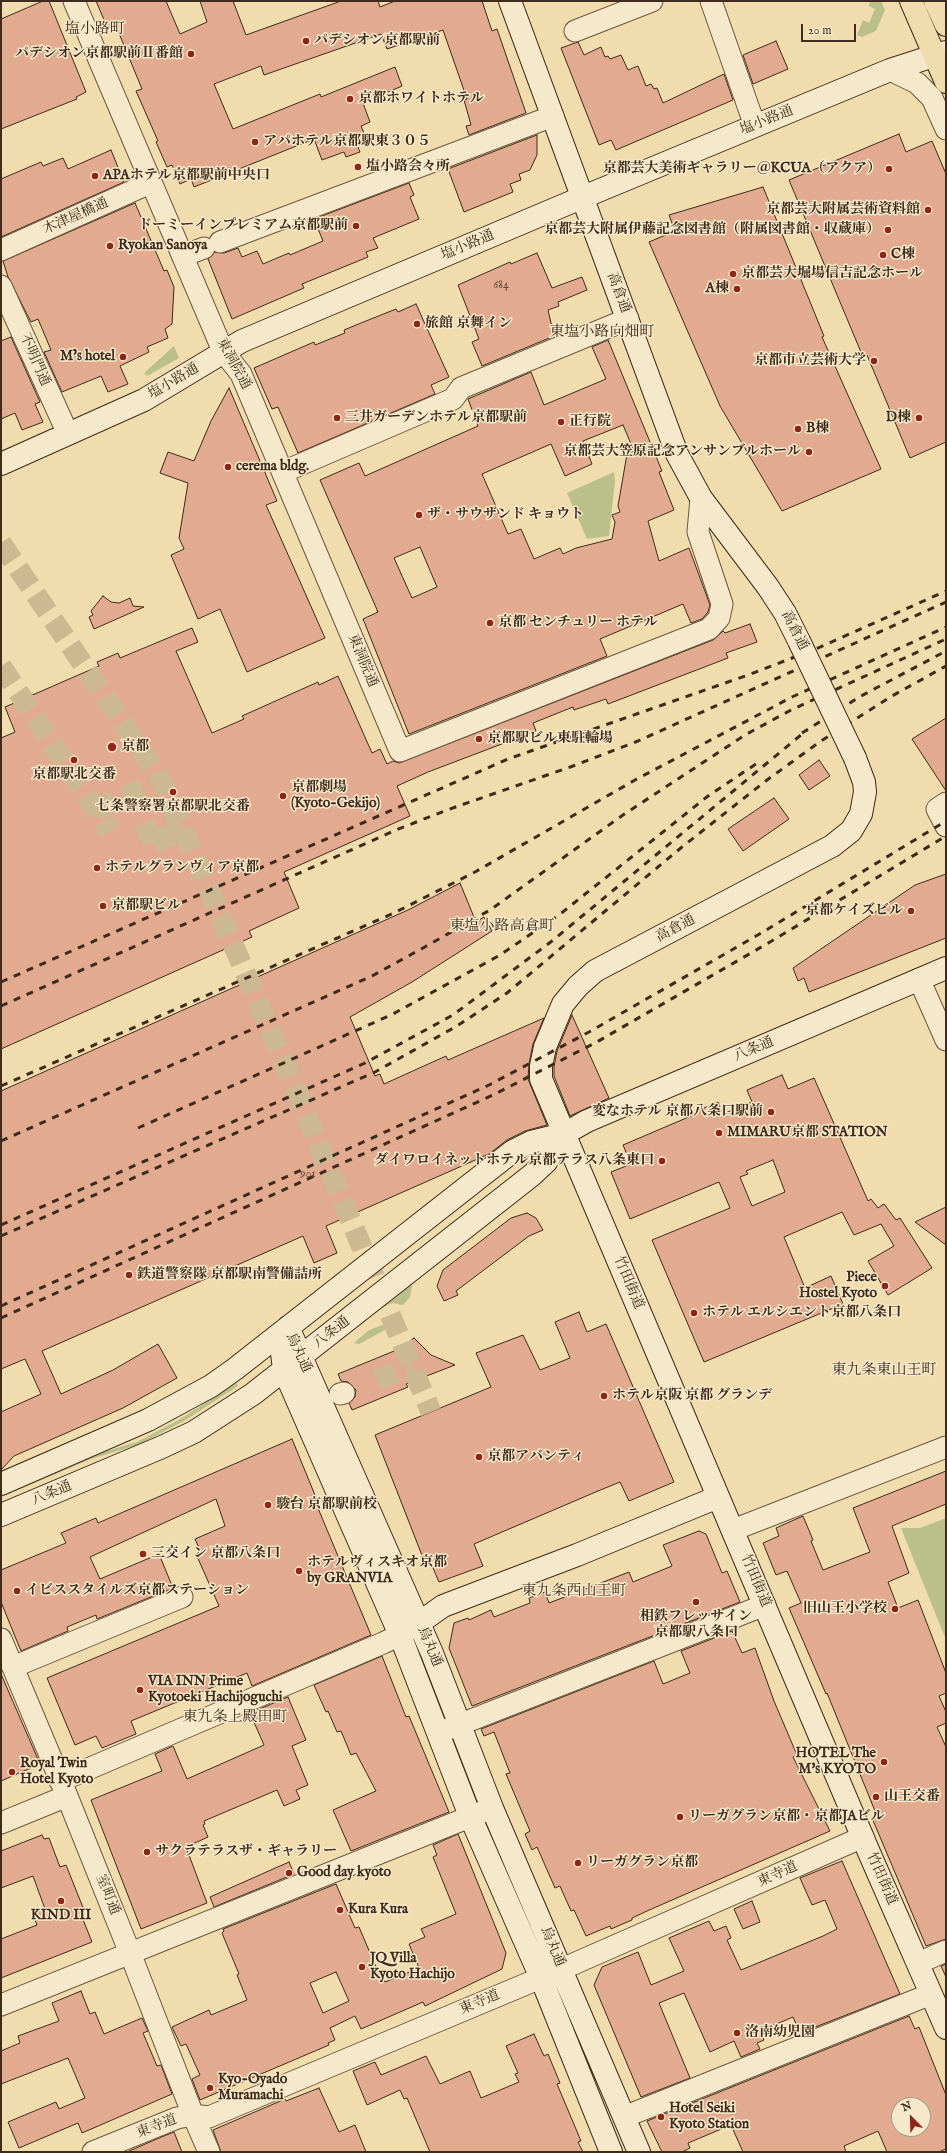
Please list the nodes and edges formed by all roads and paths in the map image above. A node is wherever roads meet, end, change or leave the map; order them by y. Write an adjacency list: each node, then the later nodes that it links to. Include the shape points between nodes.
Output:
1 (74, 1): 15 (street, 東洞院通)
2 (510, 1): 12 (street, 高倉通)
3 (652, 1): 8 (street)
4 (711, 1): 13 (street)
5 (911, 1): 9 (highway)
6 (935, 1): 7 (highway)
7 (946, 25)
8 (575, 31)
9 (940, 53): 10 (street, 塩小路通); 11 (highway)
10 (890, 70): 13 (street, 塩小路通); 14 (street, via 917,83 932,98)
11 (946, 82)
12 (553, 116): 16 (street, 高倉通); 18 (street)
13 (755, 126): 16 (street, 塩小路通)
14 (946, 129)
15 (150, 184): 17 (street, 木津屋橋通); 18 (street, 東洞院通)
16 (581, 198): 20 (street, 高倉通); 21 (street, 塩小路通)
17 (1, 250)
18 (183, 256): 21 (street, 東洞院通)
19 (1, 286): 22 (street, 不明門通)
20 (628, 319): 24 (street, via 461,388 453,399); 25 (street, 高倉通, via 677,454)
21 (223, 351): 22 (street, 塩小路通, via 144,400); 24 (street, 東洞院通, via 241,374)
22 (68, 434): 23 (street, 塩小路通)
23 (1, 464)
24 (283, 472): 25 (street, 東洞院通, via 400,750 709,629 719,618 722,604 698,532)
25 (701, 498): 31 (street, 高倉通, bridge, via 785,613 855,758 864,782 864,804 856,824 842,840 595,971 578,986 563,1004 551,1029 541,1066 545,1089)
26 (946, 803): 27 (street, via 937,809)
27 (946, 826)
28 (946, 968): 29 (street, 八条通)
29 (919, 979): 30 (street); 31 (street, 八条通, via 587,1121)
30 (946, 1040)
31 (564, 1134): 32 (street, 八条通, via 531,1142 513,1151); 33 (street, 八条通, via 546,1162 532,1175); 37 (street, 竹田街道)
32 (288, 1327): 33 (street, 烏丸通); 34 (street, 烏丸通, via 281,1344); 36 (street, 八条通, via 235,1369 178,1404 108,1438)
33 (301, 1357): 34 (street, 八条通); 42 (street, 烏丸通)
34 (284, 1370): 38 (street, 八条通, via 254,1394 194,1432); 43 (street, 烏丸通)
35 (946, 1448): 39 (street)
36 (1, 1484)
37 (718, 1497): 39 (street, 竹田街道); 42 (street, via 443,1606)
38 (1, 1515)
39 (733, 1530): 41 (street, 竹田街道)
40 (182, 1597): 45 (street)
41 (765, 1606): 46 (street); 52 (street, 竹田街道)
42 (419, 1623): 43 (street); 46 (street, 烏丸通)
43 (400, 1635): 47 (street, 烏丸通); 48 (street)
44 (1, 1639): 45 (street, 室町通)
45 (13, 1667): 48 (street, 室町通)
46 (460, 1725): 47 (street); 49 (street, 烏丸通)
47 (438, 1733): 50 (street, 烏丸通)
48 (63, 1788): 51 (street); 54 (street, 室町通)
49 (492, 1808): 50 (street); 56 (street, 烏丸通)
50 (470, 1816): 54 (street); 57 (street, 烏丸通)
51 (1, 1824)
52 (863, 1837): 55 (street, 竹田街道); 56 (street, 東寺道)
53 (946, 1952): 55 (street)
54 (130, 1953): 59 (street); 61 (street, 室町通)
55 (918, 1963): 58 (street, 竹田街道)
56 (562, 1969): 57 (street, 東寺道); 62 (street, 烏丸通)
57 (541, 1978): 61 (street, 東寺道, via 209,2117); 65 (street, 烏丸通)
58 (931, 1994): 60 (street, 竹田街道); 62 (street)
59 (1, 2005)
60 (946, 2028)
61 (193, 2115): 63 (street, 東寺道, via 177,2118); 64 (street, 室町通)
62 (624, 2117): 66 (street, 烏丸通)
63 (93, 2152)
64 (209, 2152)
65 (611, 2152)
66 (639, 2152)

